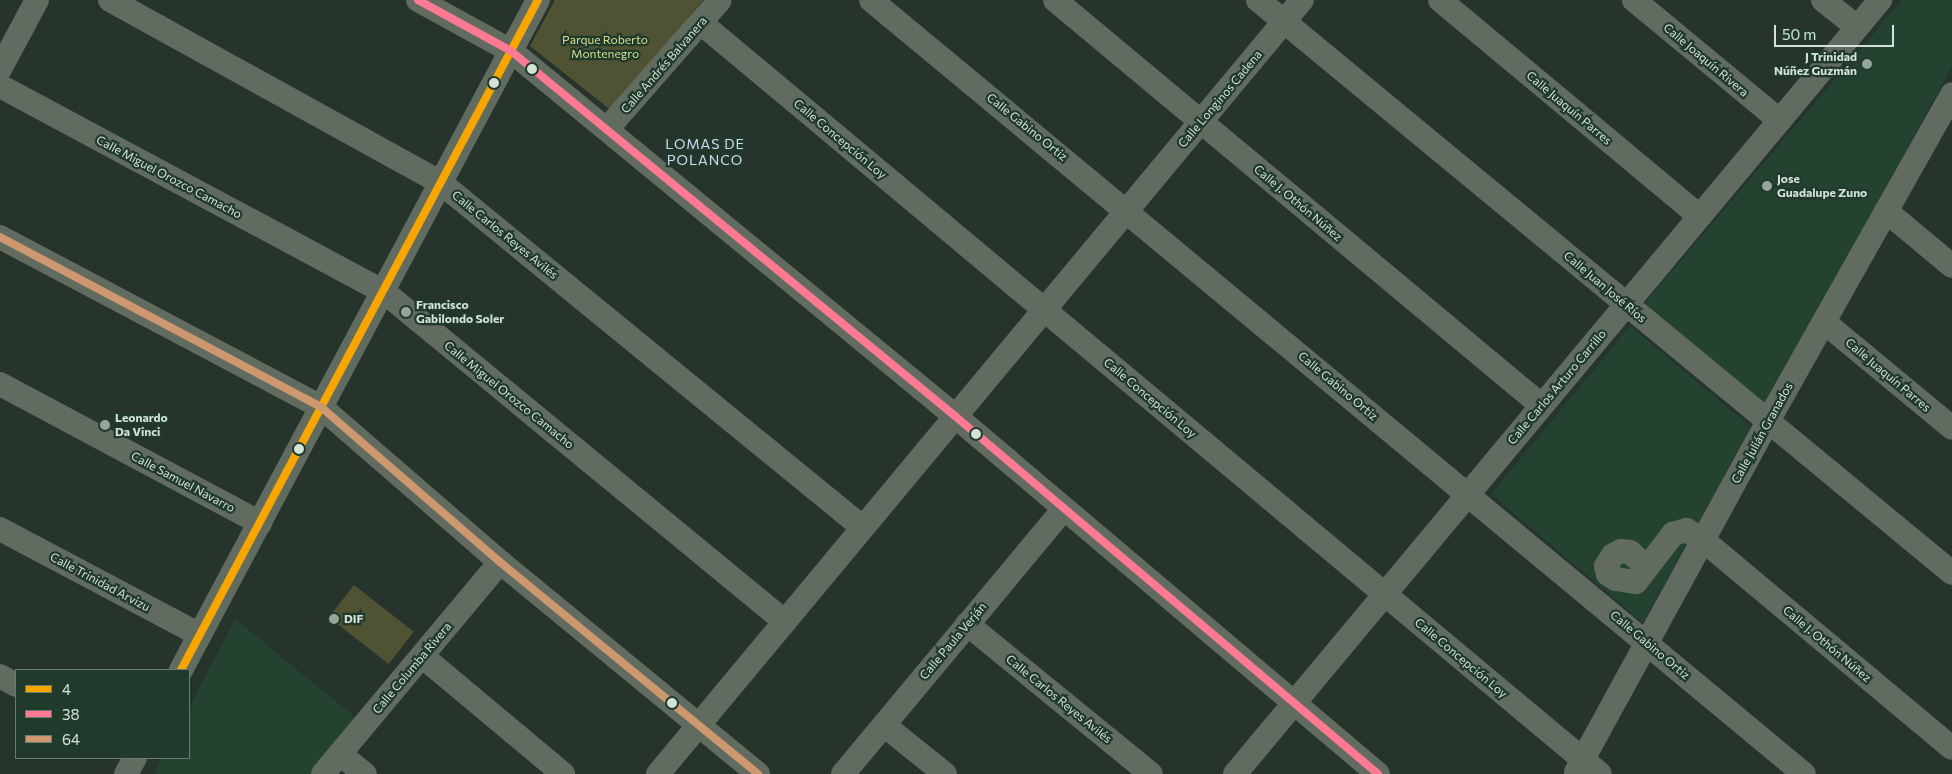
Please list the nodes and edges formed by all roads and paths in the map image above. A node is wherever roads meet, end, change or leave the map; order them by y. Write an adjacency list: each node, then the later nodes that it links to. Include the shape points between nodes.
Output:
1 (37, 0): 18 (street)
2 (110, 0): 24 (street, Calle Carlos Reyes Avilés)
3 (418, 0): 17 (street)
4 (538, 0): 17 (street)
5 (720, 0): 15 (street, Calle Andrés Balvanera)
6 (871, 0): 25 (street, Calle Gabino Ortiz)
7 (1055, 0): 22 (street, Calle J. Othón Núñez)
8 (1258, 0): 14 (street, Calle Juan José Ríos)
9 (1302, 0): 14 (street, Calle Longinos Cadena)
10 (1440, 0): 27 (street, Calle Juaquín Parres)
11 (1634, 0): 21 (street, Calle Joaquín Rivera)
12 (1823, 0): 16 (street)
13 (1880, 0): 16 (street, Calle Carlos Arturo Carrillo)
14 (1284, 22): 22 (street, Calle Longinos Cadena); 31 (street, Calle Juan José Ríos)
15 (700, 23): 23 (street, Calle Andrés Balvanera); 32 (street, Calle Concepción Loy)
16 (1857, 27): 21 (street, Calle Carlos Arturo Carrillo)
17 (511, 51): 23 (street); 24 (street)
18 (0, 69)
19 (0, 86): 30 (street, Calle Miguel Orozco Camacho)
20 (1950, 101): 26 (street, Calle Julián Granados)
21 (1779, 120): 27 (street, Calle Carlos Arturo Carrillo)
22 (1201, 121): 25 (street, Calle Longinos Cadena); 35 (street, Calle J. Othón Núñez)
23 (607, 129): 37 (street)
24 (441, 182): 30 (street); 43 (street, Calle Carlos Reyes Avilés)
25 (1128, 210): 32 (street, Calle Longinos Cadena); 40 (street, Calle Gabino Ortiz)
26 (1886, 211): 29 (street); 33 (street, Calle Julián Granados)
27 (1699, 216): 31 (street, Calle Carlos Arturo Carrillo)
28 (0, 237): 36 (street)
29 (1952, 266)
30 (383, 291): 36 (street); 50 (street, Calle Miguel Orozco Camacho)
31 (1626, 304): 35 (street, Calle Carlos Arturo Carrillo); 38 (street, Calle Juan José Ríos)
32 (1045, 310): 37 (street, Calle Longinos Cadena); 49 (street, Calle Concepción Loy)
33 (1824, 322): 38 (street, Calle Julián Granados); 39 (street, Calle Juaquín Parres)
34 (0, 384): 42 (street, Calle Samuel Navarro)
35 (1541, 405): 40 (street, Calle Carlos Arturo Carrillo)
36 (321, 407): 42 (street); 46 (street)
37 (955, 416): 41 (street); 43 (street, Calle Longinos Cadena)
38 (1768, 421): 45 (street, Calle Julián Granados); 48 (street, Calle Juan José Ríos)
39 (1952, 428)
40 (1468, 494): 49 (street, Calle Carlos Arturo Carrillo); 53 (street, Calle Gabino Ortiz)
41 (1064, 508): 51 (street, Calle Paula Verján); 58 (street)
42 (260, 523): 52 (street)
43 (862, 527): 50 (street, Calle Longinos Cadena)
44 (0, 530): 52 (street, Calle Trinidad Arvizu)
45 (1703, 540): 47 (street, Calle J. Othón Núñez, via 1686,530 1678,530); 53 (street, Calle Julián Granados); 61 (street, Calle J. Othón Núñez)
46 (500, 562): 54 (street, Calle Columba Rivera); 59 (street)
47 (1647, 567)
48 (1952, 574)
49 (1384, 593): 58 (street, Calle Carlos Arturo Carrillo); 64 (street, Calle Concepción Loy)
50 (784, 622): 59 (street, Calle Longinos Cadena)
51 (967, 624): 60 (street, Calle Paula Verján); 73 (street, Calle Carlos Reyes Avilés)
52 (200, 635): 55 (street)
53 (1647, 642): 64 (street, Calle Julián Granados); 76 (street, Calle Gabino Ortiz)
54 (422, 656): 62 (street, Calle Columba Rivera); 68 (street)
55 (182, 669)
56 (0, 676): 57 (street)
57 (15, 684)
58 (1294, 703): 74 (street, Calle Carlos Arturo Carrillo); 75 (street)
59 (699, 725): 69 (street, Calle Longinos Cadena); 70 (street)
60 (884, 725): 71 (street, Calle Paula Verján); 72 (street)
61 (1952, 748)
62 (340, 754): 66 (street, Calle Columba Rivera); 67 (street)
63 (134, 759): 65 (street)
64 (1586, 769)
65 (126, 774)
66 (323, 774)
67 (365, 774)
68 (563, 774)
69 (658, 774)
70 (758, 774)
71 (843, 774)
72 (945, 774)
73 (1151, 774)
74 (1235, 774)
75 (1378, 774)
76 (1804, 774)

